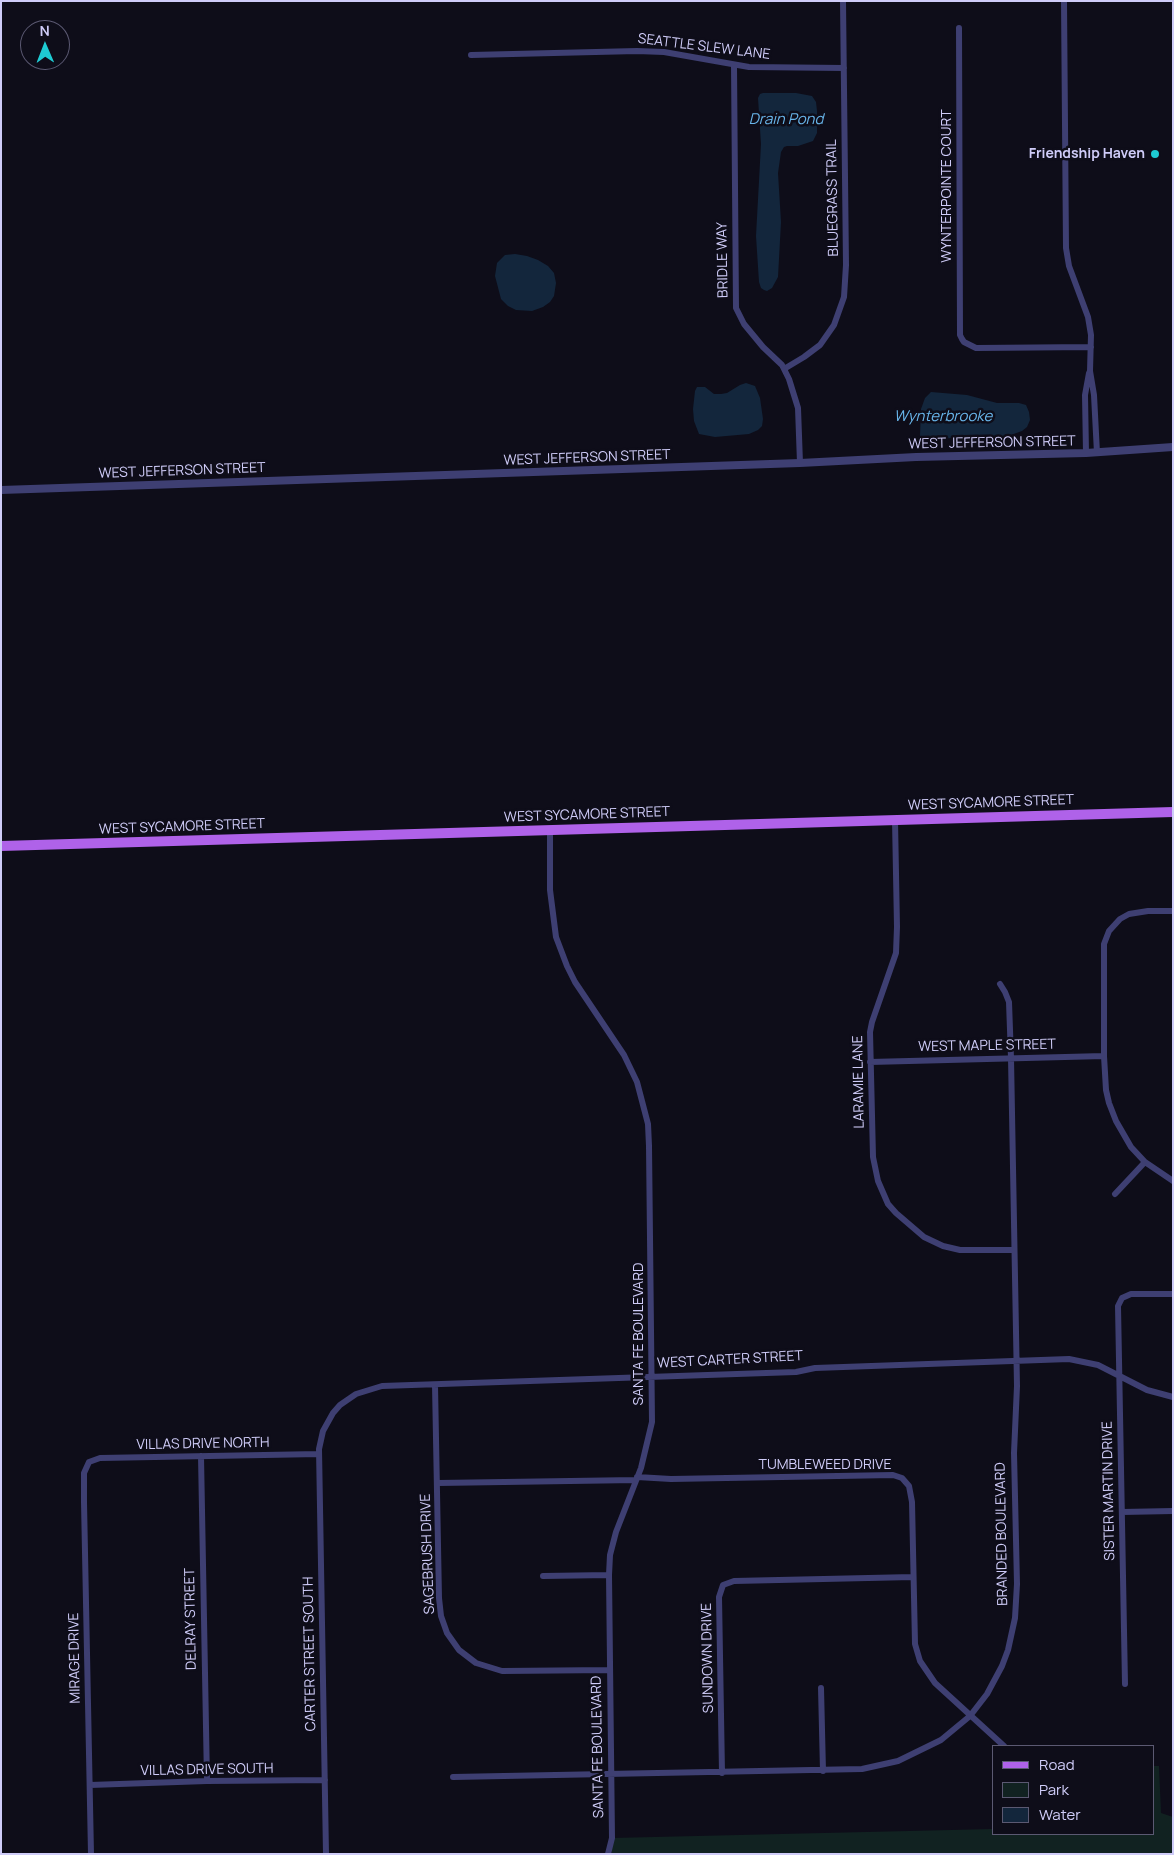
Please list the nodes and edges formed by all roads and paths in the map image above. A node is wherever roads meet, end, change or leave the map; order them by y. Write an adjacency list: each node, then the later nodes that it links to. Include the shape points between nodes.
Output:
1 (843, 1): 6 (street, BLUEGRASS TRAIL)
2 (1064, 1): 7 (street, via 1066,248 1088,317)
3 (959, 28): 7 (street, WYNTERPOINTE COURT, via 960,335 964,342 976,348)
4 (471, 55): 5 (street, SEATTLE SLEW LANE, via 664,52)
5 (734, 65): 6 (street, SEATTLE SLEW LANE); 8 (street, BRIDLE WAY, via 736,308 744,324)
6 (844, 68): 8 (street, BLUEGRASS TRAIL, via 844,297 834,325 820,345)
7 (1091, 347): 9 (street)
8 (784, 369): 13 (street, BRIDLE WAY, via 798,408)
9 (1090, 371): 11 (street); 12 (street, via 1085,395)
10 (1173, 447): 11 (street, WEST JEFFERSON STREET)
11 (1097, 453): 12 (street, WEST JEFFERSON STREET)
12 (1086, 454): 13 (street, WEST JEFFERSON STREET)
13 (800, 463): 14 (street, WEST JEFFERSON STREET)
14 (1, 490)
15 (1173, 812): 16 (main road, WEST SYCAMORE STREET)
16 (895, 820): 17 (main road, WEST SYCAMORE STREET); 23 (street, LARAMIE LANE, via 896,953 872,1022)
17 (550, 830): 18 (main road, WEST SYCAMORE STREET); 31 (street, SANTA FE BOULEVARD, via 550,888 556,937 575,982 624,1055 638,1082 648,1124)
18 (1, 846)
19 (1173, 911): 21 (street, via 1129,914 1109,932 1104,944)
20 (1000, 984): 22 (street, BRANDED BOULEVARD, via 1008,1002)
21 (1104, 1056): 22 (street, WEST MAPLE STREET); 24 (street, via 1109,1103 1131,1147)
22 (1011, 1058): 23 (street, WEST MAPLE STREET); 27 (street, BRANDED BOULEVARD)
23 (870, 1062): 27 (street, LARAMIE LANE, via 873,1157 878,1182 888,1204 914,1230 943,1246 960,1250)
24 (1145, 1162): 25 (street); 26 (street)
25 (1173, 1180)
26 (1115, 1194)
27 (1014, 1250): 29 (street, BRANDED BOULEVARD)
28 (1173, 1294): 30 (street, SISTER MARTIN DRIVE, via 1131,1294 1121,1299 1118,1306)
29 (1016, 1361): 30 (street, WEST CARTER STREET, via 1069,1359 1098,1365); 31 (street, WEST CARTER STREET); 47 (street, BRANDED BOULEVARD, via 1015,1618 1002,1666)
30 (1120, 1375): 33 (street, WEST CARTER STREET, via 1147,1390); 40 (street, SISTER MARTIN DRIVE)
31 (653, 1376): 32 (street, WEST CARTER STREET); 37 (street, SANTA FE BOULEVARD, via 650,1435)
32 (435, 1385): 34 (street, WEST CARTER STREET, via 382,1386 356,1394 333,1413 323,1431); 38 (street, SAGEBRUSH DRIVE)
33 (1173, 1398)
34 (319, 1454): 35 (street, VILLAS DRIVE NORTH); 53 (street, CARTER STREET SOUTH)
35 (201, 1456): 36 (street, VILLAS DRIVE NORTH, via 100,1458); 54 (street, DELRAY STREET)
36 (89, 1462): 55 (street, MIRAGE DRIVE, via 84,1473 84,1502)
37 (637, 1478): 38 (street, TUMBLEWEED DRIVE); 41 (street, SANTA FE BOULEVARD, via 616,1532); 43 (street, TUMBLEWEED DRIVE, via 902,1478 910,1486 912,1502)
38 (438, 1483): 44 (street, SAGEBRUSH DRIVE, via 441,1616 458,1650 476,1664 502,1671)
39 (1173, 1510): 40 (street)
40 (1122, 1512): 45 (street, SISTER MARTIN DRIVE)
41 (608, 1575): 42 (street); 44 (street, SANTA FE BOULEVARD)
42 (543, 1576)
43 (914, 1577): 47 (street, TUMBLEWEED DRIVE, via 915,1644 920,1661 935,1683); 50 (street, SUNDOWN DRIVE, via 734,1581 723,1585 719,1597)
44 (610, 1670): 51 (street, SANTA FE BOULEVARD)
45 (1125, 1684)
46 (821, 1688): 49 (street)
47 (970, 1716): 48 (street, TUMBLEWEED DRIVE); 49 (street, BRANDED BOULEVARD, via 941,1740 898,1761 862,1769)
48 (1003, 1745)
49 (823, 1771): 50 (street, BRANDED BOULEVARD)
50 (722, 1773): 51 (street, BRANDED BOULEVARD)
51 (612, 1774): 52 (street, BRANDED BOULEVARD); 58 (street, SANTA FE BOULEVARD, via 612,1838)
52 (453, 1777)
53 (325, 1780): 54 (street, VILLAS DRIVE SOUTH); 57 (street, CARTER STREET SOUTH)
54 (206, 1781): 55 (street, VILLAS DRIVE SOUTH)
55 (90, 1785): 56 (street, MIRAGE DRIVE)
56 (92, 1854)
57 (326, 1854)
58 (608, 1854)

